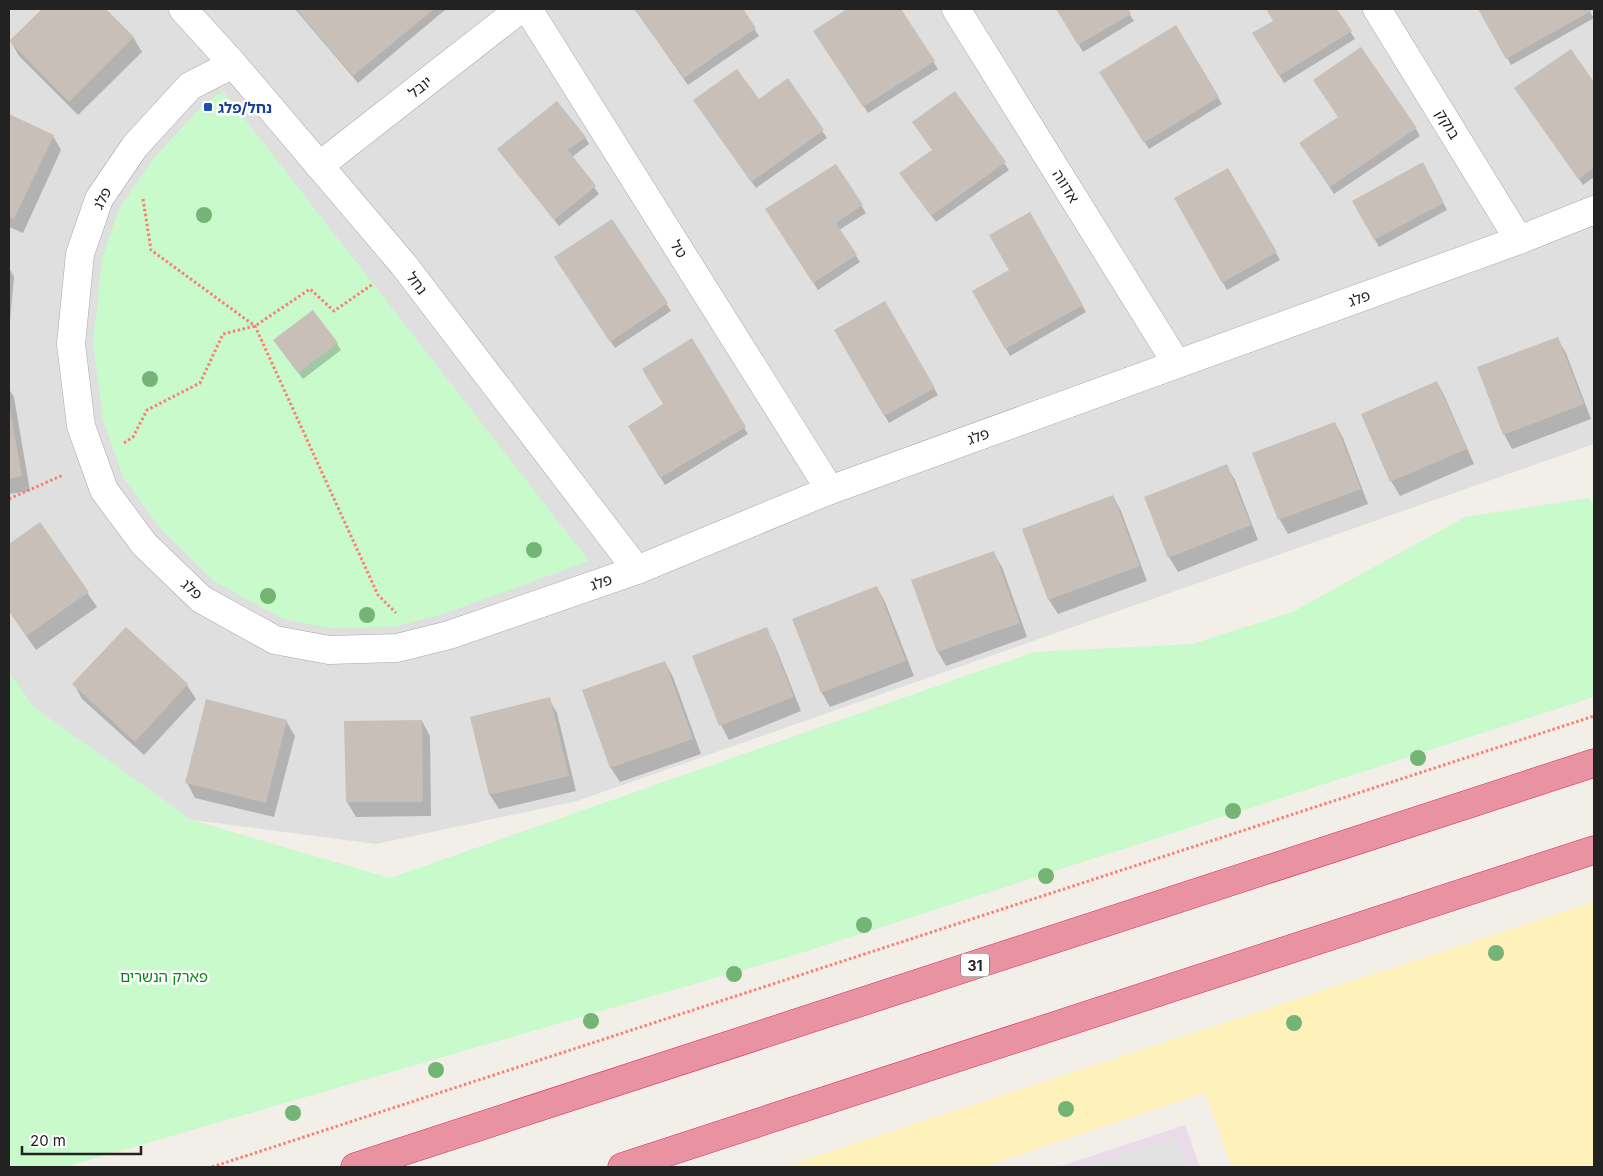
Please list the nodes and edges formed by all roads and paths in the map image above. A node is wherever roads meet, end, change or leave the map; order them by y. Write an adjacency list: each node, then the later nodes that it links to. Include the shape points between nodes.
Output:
1 (183, 9): 6 (street, נחל)
2 (520, 9): 8 (street, יובל)
3 (528, 9): 15 (street, טל)
4 (956, 9): 13 (street, אדווה)
5 (1377, 9): 10 (street, בוקק)
6 (232, 64): 7 (street, פלג, via 190,86); 8 (street, נחל)
7 (135, 146): 12 (path, via 151,250); 14 (street, פלג, via 99,199 80,254 71,344 81,426)
8 (319, 166): 11 (street, נחל)
9 (1594, 210): 10 (street, פלג)
10 (1519, 240): 13 (street, פלג)
11 (403, 264): 12 (path, via 334,311 310,289); 17 (street, נחל)
12 (255, 326): 14 (path, via 223,334 200,382 147,410 133,437); 18 (path, via 378,595)
13 (1177, 364): 15 (street, פלג)
14 (94, 462): 16 (path); 18 (street, פלג, via 104,490 144,544 201,599 274,640 328,650 397,648)
15 (830, 490): 17 (street, פלג)
16 (9, 499)
17 (637, 570): 18 (street, פלג)
18 (424, 642)
19 (1594, 716): 22 (path)
20 (1594, 763): 23 (highway, 31)
21 (1594, 850): 24 (highway)
22 (212, 1167)
23 (355, 1167)
24 (622, 1167)

